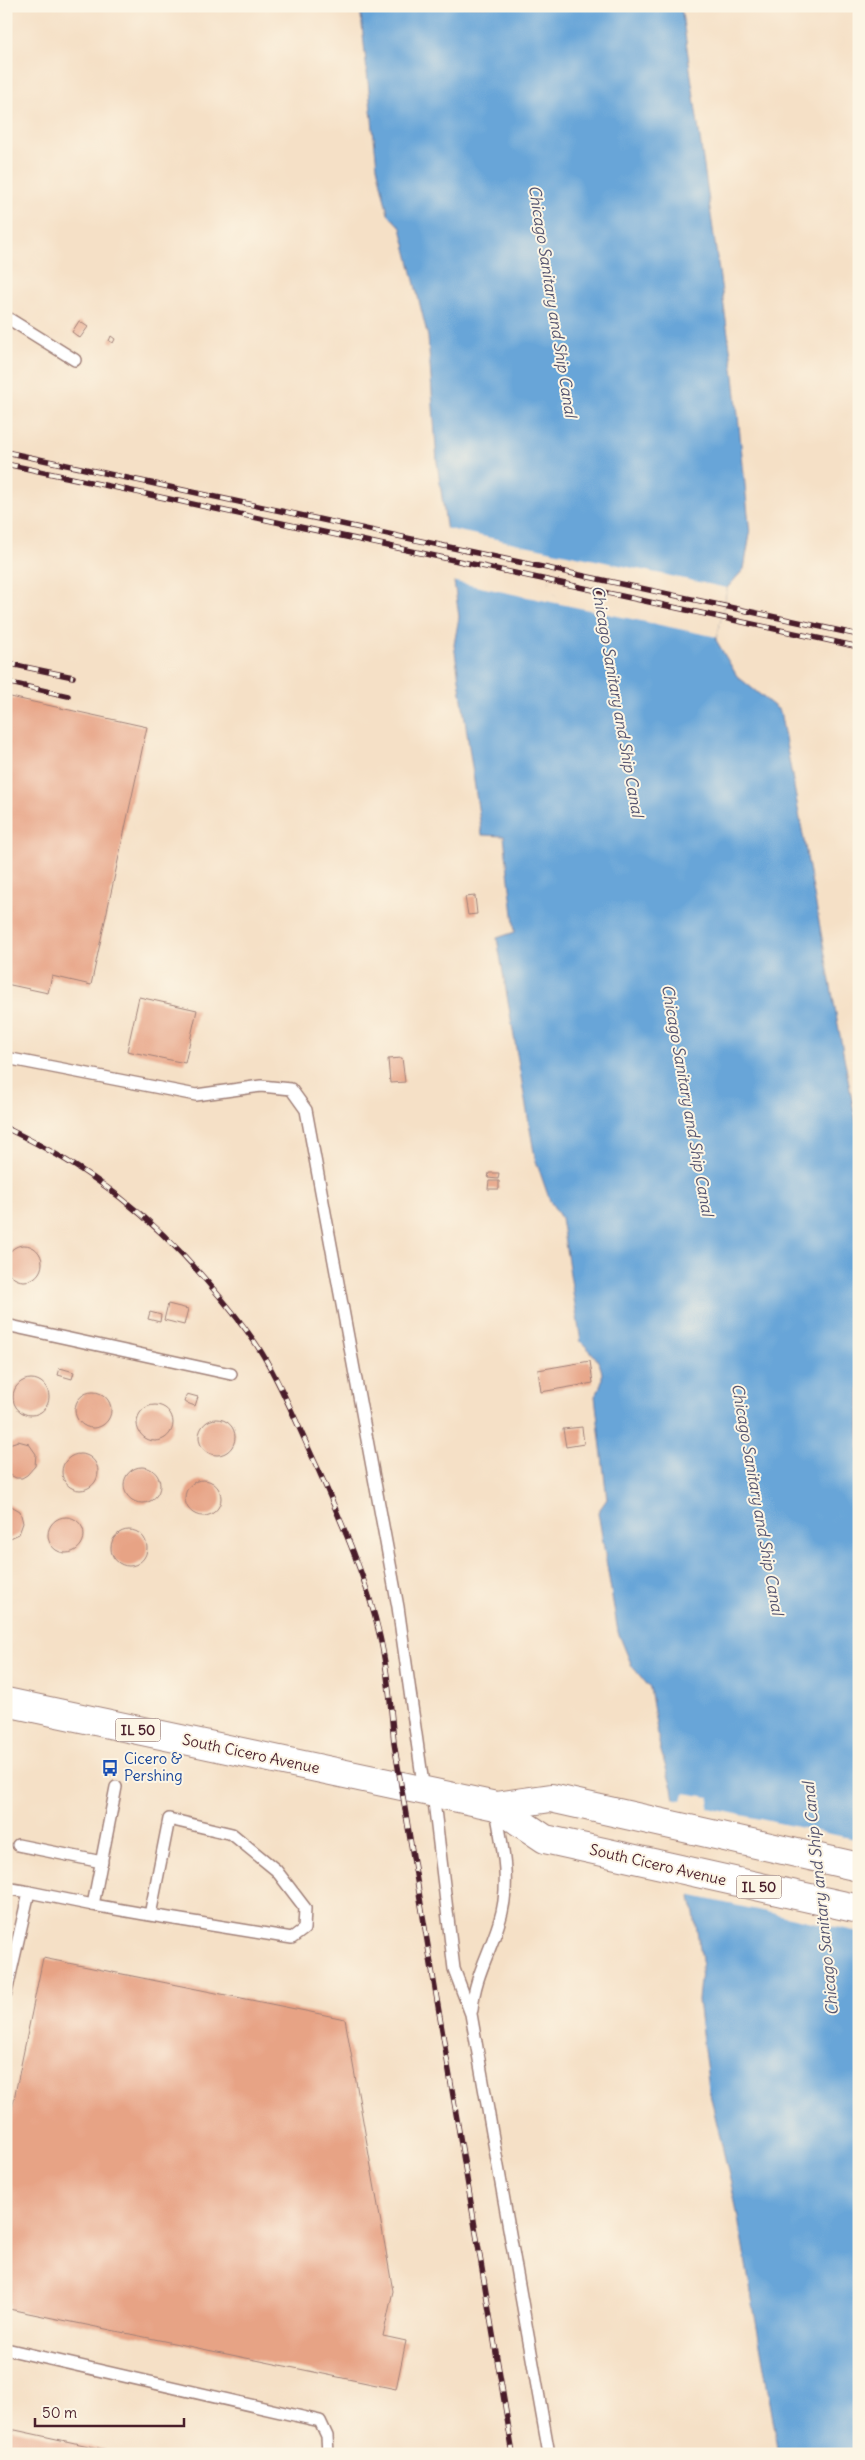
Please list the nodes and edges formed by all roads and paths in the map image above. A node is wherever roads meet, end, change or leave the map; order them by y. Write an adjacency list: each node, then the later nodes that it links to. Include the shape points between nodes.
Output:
1 (6, 316): 2 (lane)
2 (75, 360)
3 (6, 1058): 8 (lane, via 196,1095 261,1086 291,1089 306,1110)
4 (6, 1325): 5 (lane)
5 (232, 1374)
6 (6, 1702): 8 (main road, South Cicero Avenue / IL 50)
7 (116, 1787): 11 (lane)
8 (429, 1792): 9 (main road, South Cicero Avenue / IL 50); 19 (lane, via 454,1968)
9 (496, 1806): 12 (main road, South Cicero Avenue / IL 50, via 551,1798); 16 (main road, South Cicero Avenue / IL 50, via 545,1839); 19 (lane, via 506,1864 506,1886 502,1914 473,1990)
10 (18, 1845): 11 (lane)
11 (102, 1862): 15 (lane)
12 (859, 1867)
13 (6, 1888): 14 (lane)
14 (29, 1892): 15 (lane); 18 (lane)
15 (93, 1906): 17 (lane)
16 (859, 1909)
17 (150, 1916): 17 (lane, via 169,1819 232,1834 276,1870 305,1908 304,1929 292,1938)
18 (6, 1994)
19 (471, 2014): 22 (lane)
20 (6, 2349): 21 (lane, via 320,2421 328,2436)
21 (328, 2454)
22 (549, 2454)

